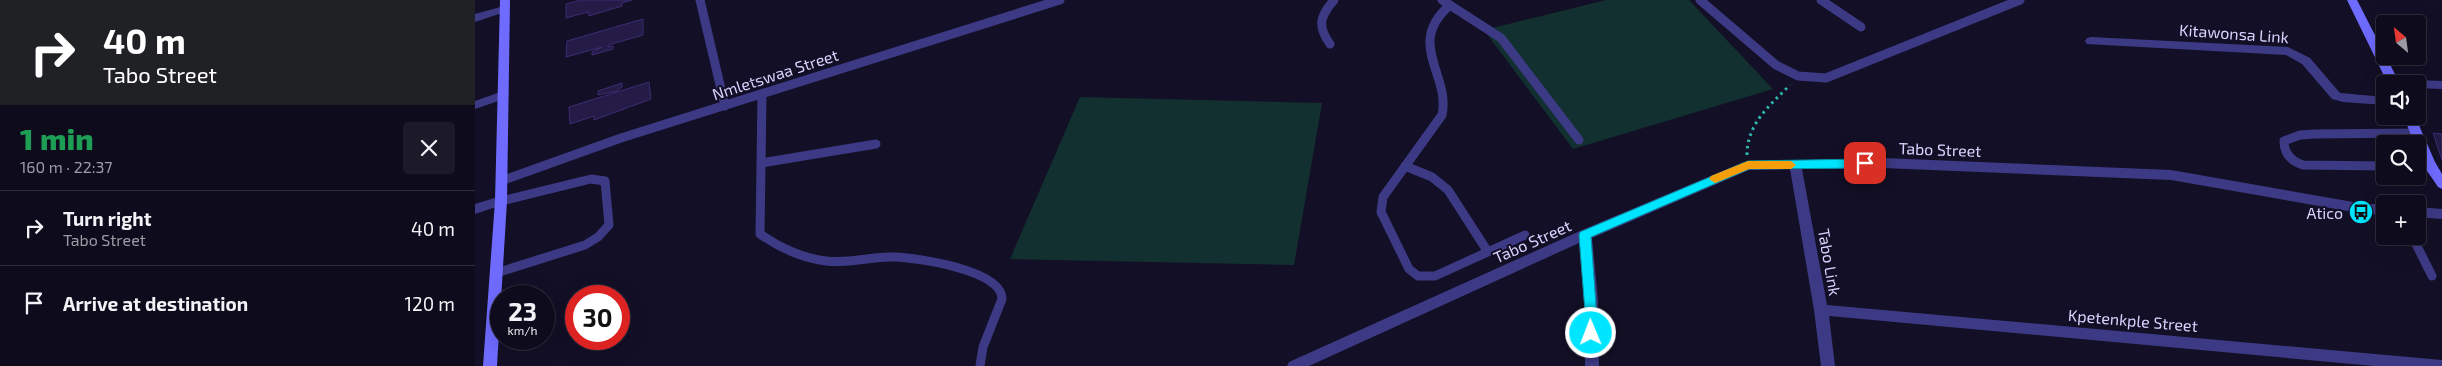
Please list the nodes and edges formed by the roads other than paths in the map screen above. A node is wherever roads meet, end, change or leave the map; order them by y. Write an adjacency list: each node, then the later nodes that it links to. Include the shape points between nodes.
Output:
1 (700, 0): 22 (lane)
2 (1060, 0): 18 (lane, Nmletswaa Street)
3 (1334, 0): 14 (lane, via 1320,17 1320,28)
4 (1442, 0): 10 (lane)
5 (1700, 0): 7 (lane, via 1776,65 1798,76 1826,78)
6 (1821, 0): 12 (lane)
7 (2020, 0)
8 (2352, 0): 15 (street)
9 (504, 5): 11 (street); 19 (street)
10 (1450, 6): 25 (lane, via 1501,38); 29 (lane, via 1433,25 1429,52 1445,102 1442,115)
11 (475, 18)
12 (1861, 27)
13 (2091, 41): 20 (street, Kitawonsa Link, via 2288,51 2306,61 2336,96)
14 (1330, 44)
15 (2390, 75)
16 (2426, 84): 17 (street)
17 (2442, 85)
18 (762, 94): 22 (lane, Nmletswaa Street); 27 (lane)
19 (503, 95): 21 (street); 33 (street)
20 (2376, 100)
21 (475, 105)
22 (725, 106): 33 (lane, Nmletswaa Street, via 621,138)
23 (2412, 125): 24 (street)
24 (2416, 134): 30 (lane, via 2300,134 2285,141 2289,158 2305,165); 32 (street)
25 (1579, 140)
26 (876, 144): 27 (lane)
27 (761, 163): 48 (lane, via 760,234 776,246 826,261 896,257 939,263 984,276 996,283 1002,293 1001,302 983,348)
28 (1795, 165): 36 (street, Tabo Street, via 1883,163 2171,176); 41 (street, Tabo Street, via 1748,165); 46 (street, Tabo Link)
29 (1405, 166): 43 (lane, via 1432,176 1448,190); 43 (lane, via 1383,197 1381,212 1413,273 1425,278 1435,276)
30 (2376, 166)
31 (2426, 167): 32 (lane)
32 (2431, 167): 34 (street)
33 (501, 182): 35 (street)
34 (2442, 184)
35 (501, 201): 37 (street); 44 (street); 44 (lane, via 591,179 605,181 609,225 585,245)
36 (2376, 209)
37 (475, 210)
38 (2426, 213): 39 (street)
39 (2442, 214)
40 (1525, 235): 43 (lane)
41 (1585, 235): 49 (street, Tabo Street); 50 (street)
42 (2416, 245): 45 (lane)
43 (1487, 252)
44 (496, 273): 47 (street)
45 (2432, 276)
46 (1821, 310): 51 (street, Tabo Link); 52 (street, Kpetenkple Street)
47 (490, 366)
48 (981, 366)
49 (1294, 366)
50 (1592, 366)
51 (1828, 366)
52 (2442, 366)

